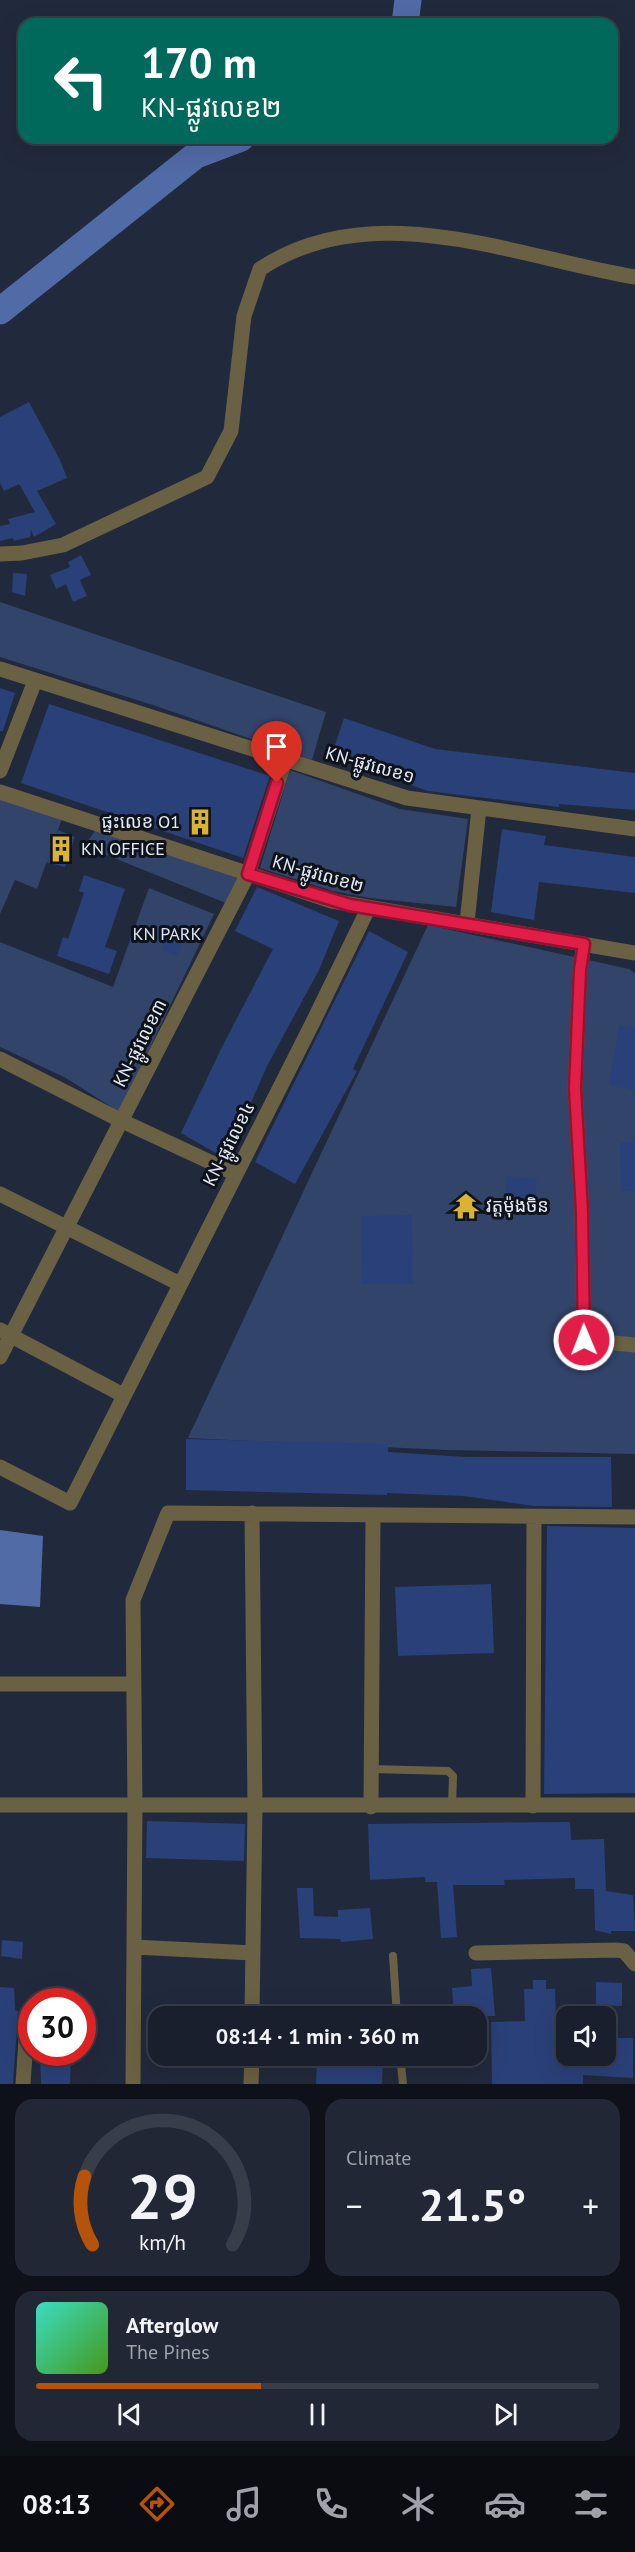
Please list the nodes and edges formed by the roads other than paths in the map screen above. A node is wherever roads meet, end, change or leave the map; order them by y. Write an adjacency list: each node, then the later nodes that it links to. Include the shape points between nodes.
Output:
1 (635, 277): 2 (street, via 481,242 414,234 356,236 302,246 260,269 244,316 231,431 207,477 63,545)
2 (0, 554)
3 (0, 669): 4 (street, KN-ផ្លូវលេខ១)
4 (34, 681): 5 (street, KN-ផ្លូវលេខ១); 6 (street)
5 (285, 761): 8 (street, KN-ផ្លូវលេខ១, via 407,798); 10 (street, KN-ផ្លូវលេខ៣)
6 (0, 771)
7 (0, 792): 10 (street, KN-ផ្លូវលេខ២)
8 (479, 808): 9 (street, KN-ផ្លូវលេខ១); 12 (street)
9 (635, 829)
10 (248, 874): 11 (street, KN-ផ្លូវលេខ២); 16 (street, KN-ផ្លូវលេខ៣)
11 (368, 909): 12 (street, KN-ផ្លូវលេខ២); 17 (street, KN-ផ្លូវលេខ៤)
12 (467, 923): 13 (street, KN-ផ្លូវលេខ២)
13 (584, 944): 14 (street, KN-ផ្លូវលេខ២); 22 (street, via 575,1088 584,1340)
14 (635, 953)
15 (0, 1059): 16 (street)
16 (122, 1121): 17 (street); 19 (street, KN-ផ្លូវលេខ៣)
17 (236, 1174): 20 (street, KN-ផ្លូវលេខ៤)
18 (0, 1194): 19 (street)
19 (66, 1227): 20 (street); 21 (street, KN-ផ្លូវលេខ៣)
20 (180, 1284): 24 (street, KN-ផ្លូវលេខ៤)
21 (5, 1332): 23 (street, KN-ផ្លូវលេខ៣); 24 (street)
22 (635, 1345)
23 (0, 1357)
24 (123, 1395): 25 (street, KN-ផ្លូវលេខ៤, via 70,1503)
25 (0, 1467)
26 (252, 1513): 27 (street); 31 (street, via 168,1513 133,1600); 36 (street)
27 (373, 1515): 29 (street); 32 (street)
28 (635, 1516): 29 (street)
29 (534, 1517): 38 (street)
30 (0, 1684): 31 (street)
31 (134, 1684): 35 (street)
32 (371, 1769): 37 (lane, via 447,1771 453,1776); 39 (street)
33 (0, 1805): 35 (street)
34 (635, 1805): 38 (street)
35 (135, 1806): 36 (street); 40 (street)
36 (255, 1806): 39 (street); 41 (street)
37 (452, 1806): 38 (street); 39 (street)
38 (533, 1806)
39 (371, 1807)
40 (134, 1947): 41 (street); 51 (street)
41 (253, 1953): 45 (street)
42 (476, 1953): 44 (street, via 616,1950 624,1951)
43 (393, 1956): 46 (lane)
44 (635, 1964)
45 (252, 2006)
46 (396, 2006)
47 (24, 2066): 50 (street)
48 (252, 2066): 52 (street)
49 (401, 2066): 53 (lane)
50 (23, 2084)
51 (133, 2084)
52 (251, 2084)
53 (403, 2084)

